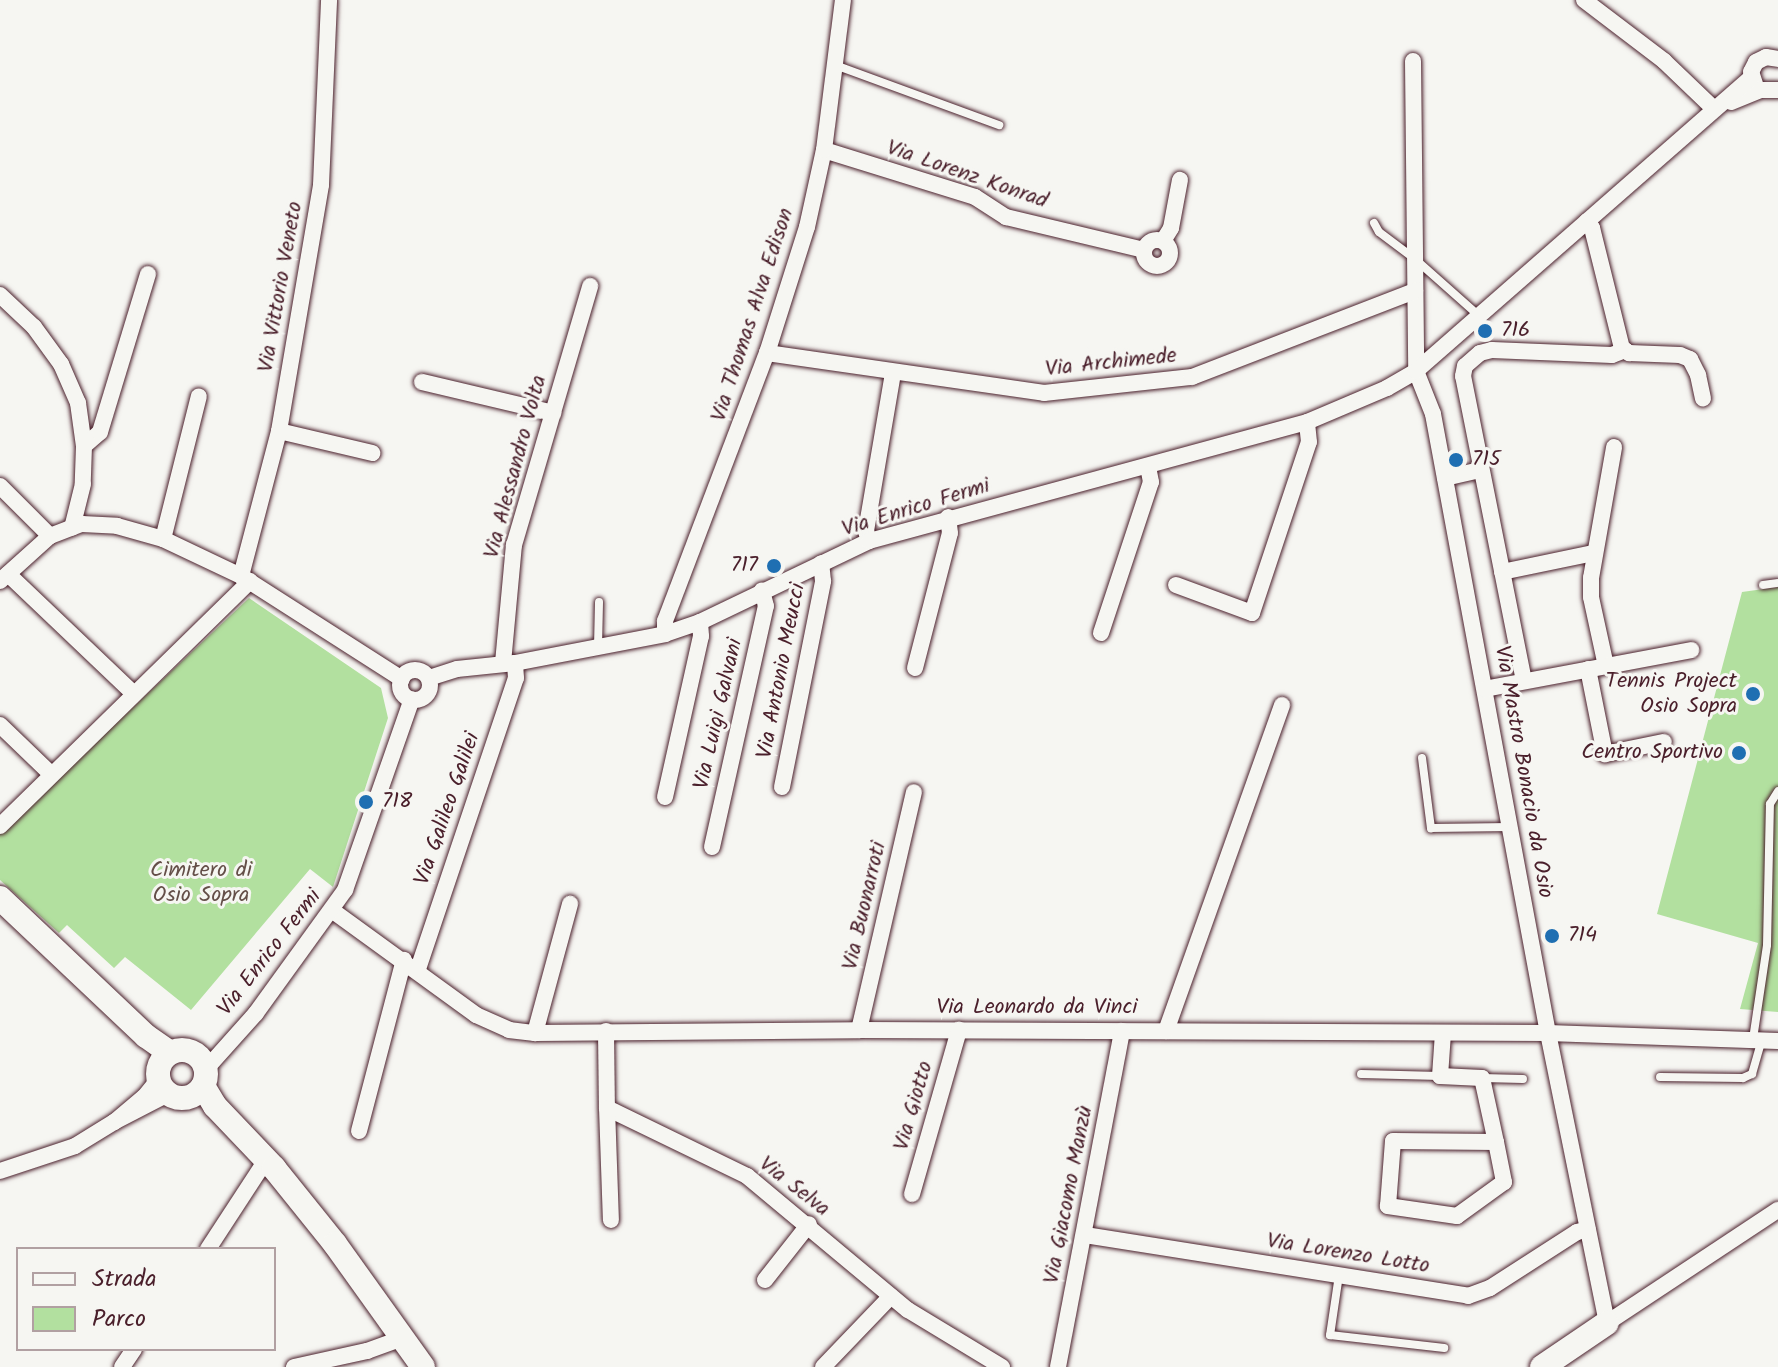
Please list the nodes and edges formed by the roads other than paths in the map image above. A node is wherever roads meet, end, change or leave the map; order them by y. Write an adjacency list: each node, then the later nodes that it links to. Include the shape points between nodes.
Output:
1 (329, 0): 32 (street, Via Vittorio Veneto, via 321,185)
2 (843, 0): 6 (street, Via Thomas Alva Edison)
3 (1584, 0): 9 (street, via 1664,61)
4 (1778, 59): 7 (street, via 1756,62)
5 (1413, 61): 17 (street)
6 (835, 65): 10 (lane); 11 (street, Via Thomas Alva Edison)
7 (1756, 84): 8 (street); 9 (street)
8 (1778, 90)
9 (1713, 108): 13 (street, Via Enrico Fermi)
10 (999, 125)
11 (824, 150): 16 (street, Via Lorenz Konrad, via 975,197 1006,217); 24 (street, Via Thomas Alva Edison, via 807,227)
12 (1180, 180): 15 (street, Via Lorenz Konrad, via 1171,228)
13 (1587, 221): 22 (street, Via Enrico Fermi); 23 (street)
14 (1374, 223): 17 (lane)
15 (1163, 241): 16 (street, via 1150,241); 16 (street, Via Lorenz Konrad, via 1170,252 1162,265 1147,262)
16 (1144, 250)
17 (1415, 259): 20 (street); 22 (lane)
18 (148, 274): 33 (street, via 100,432)
19 (590, 286): 30 (street, Via Alessandro Volta)
20 (1415, 291): 25 (street); 26 (street, Via Archimede, via 1173,381 1044,393)
21 (0, 295): 33 (street, via 34,327 61,364 78,403)
22 (1479, 316): 25 (street, Via Enrico Fermi)
23 (1625, 350): 29 (street, via 1690,359); 37 (street, via 1612,355 1492,350 1471,359 1463,376)
24 (767, 353): 26 (street, Via Archimede); 57 (street, Via Thomas Alva Edison, via 665,621)
25 (1416, 371): 31 (street, Via Enrico Fermi); 38 (street, Via Mastro Bonacio da Osio, via 1433,414)
26 (893, 373): 44 (street, via 866,531)
27 (422, 382): 30 (street)
28 (199, 396): 43 (street)
29 (1703, 398)
30 (553, 413): 60 (street, Via Alessandro Volta, via 514,545)
31 (1307, 422): 36 (street, Via Enrico Fermi); 51 (street, via 1309,442 1252,613)
32 (279, 431): 35 (street); 49 (street, Via Vittorio Veneto)
33 (84, 446): 41 (street, via 83,484)
34 (1614, 447): 45 (street)
35 (372, 453)
36 (1148, 467): 40 (street, Via Enrico Fermi); 56 (street, via 1151,482)
37 (1481, 470): 38 (street); 47 (street)
38 (1445, 478): 67 (street, Via Mastro Bonacio da Osio)
39 (0, 486): 42 (street)
40 (948, 517): 44 (street, Via Enrico Fermi); 62 (street, via 950,533)
41 (72, 528): 42 (street); 43 (street, via 117,526)
42 (50, 536): 48 (street)
43 (163, 539): 49 (street)
44 (869, 541): 46 (street, Via Enrico Fermi)
45 (1594, 553): 47 (street); 61 (street, via 1591,597)
46 (821, 563): 53 (street, Via Enrico Fermi); 75 (street, Via Antonio Meucci, via 823,581)
47 (1502, 572): 66 (street)
48 (4, 578): 68 (street)
49 (246, 578): 65 (street); 68 (street)
50 (1778, 583): 52 (lane)
51 (1176, 585)
52 (1763, 585)
53 (762, 591): 55 (street, Via Enrico Fermi); 81 (street, Via Luigi Galvani, via 766,606)
54 (599, 602): 58 (lane)
55 (700, 622): 57 (street, Via Enrico Fermi); 78 (street)
56 (1101, 633)
57 (665, 634): 58 (street, Via Enrico Fermi)
58 (598, 647): 60 (street, Via Enrico Fermi)
59 (1691, 650): 61 (street)
60 (509, 663): 64 (street, Via Enrico Fermi); 85 (street, Via Galileo Galilei, via 516,678)
61 (1606, 666): 63 (street)
62 (915, 668)
63 (1588, 669): 66 (street); 72 (street, via 1605,754)
64 (429, 678): 65 (street, via 418,670); 69 (street, via 428,692)
65 (402, 679): 69 (street, via 401,690)
66 (1524, 681): 67 (street)
67 (1485, 689): 80 (street, Via Mastro Bonacio da Osio)
68 (133, 693): 74 (street)
69 (412, 699): 84 (street, Via Enrico Fermi)
70 (1282, 705): 90 (street)
71 (0, 725): 74 (street)
72 (1664, 742)
73 (1422, 758): 80 (lane, via 1431,828)
74 (51, 774): 79 (street)
75 (782, 787)
76 (1778, 791): 94 (lane, via 1770,804)
77 (914, 792): 86 (street, Via Buonarroti)
78 (665, 797)
79 (0, 826)
80 (1510, 827): 93 (street, Via Mastro Bonacio da Osio)
81 (712, 847)
82 (0, 898): 95 (street, via 146,1036)
83 (570, 904): 91 (street)
84 (333, 911): 85 (street, Via Leonardo da Vinci); 98 (street, Via Enrico Fermi)
85 (411, 964): 91 (street, Via Leonardo da Vinci, via 492,1023); 103 (street, Via Galileo Galilei)
86 (859, 1030): 87 (street, Via Leonardo da Vinci); 88 (street, Via Leonardo da Vinci)
87 (959, 1030): 89 (street, Via Leonardo da Vinci); 107 (street, Via Giotto)
88 (606, 1031): 91 (street, Via Leonardo da Vinci); 102 (street)
89 (1122, 1031): 90 (street, Via Leonardo da Vinci); 112 (street, Via Giacomo Manzù)
90 (1166, 1031): 92 (street, Via Leonardo da Vinci)
91 (535, 1033)
92 (1443, 1033): 93 (street, Via Leonardo da Vinci); 97 (street)
93 (1548, 1033): 94 (street, Via Leonardo da Vinci); 111 (street, Via Mastro Bonacio da Osio)
94 (1764, 1040): 99 (lane, via 1752,1074 1743,1078)
95 (164, 1072): 98 (street, via 180,1098); 98 (street, via 182,1049); 106 (street, via 114,1122 75,1146)
96 (1361, 1074): 97 (lane)
97 (1440, 1076): 100 (street)
98 (207, 1077): 105 (street)
99 (1660, 1077)
100 (1482, 1078): 101 (lane); 104 (street)
101 (1523, 1079)
102 (607, 1108): 109 (street); 110 (street, Via Selva, via 747,1176)
103 (359, 1131)
104 (1496, 1142): 104 (street, via 1504,1182 1457,1216 1388,1206 1393,1141)
105 (266, 1160): 113 (street); 118 (street)
106 (0, 1171)
107 (912, 1194)
108 (1778, 1210): 117 (street)
109 (611, 1220)
110 (809, 1224): 115 (street); 116 (street, Via Selva)
111 (1588, 1229): 114 (street, Via Lorenzo Lotto, via 1480,1294); 117 (street, Via Mastro Bonacio da Osio)
112 (1085, 1235): 114 (street, Via Lorenzo Lotto); 124 (street, Via Giacomo Manzù)
113 (209, 1247)
114 (1339, 1275): 119 (lane, via 1330,1335)
115 (765, 1280)
116 (891, 1296): 122 (street); 123 (street, Via Selva)
117 (1607, 1323): 125 (street)
118 (403, 1338): 120 (street); 121 (street)
119 (1444, 1348)
120 (294, 1367)
121 (423, 1367)
122 (823, 1367)
123 (1002, 1367)
124 (1058, 1367)
125 (1542, 1367)

